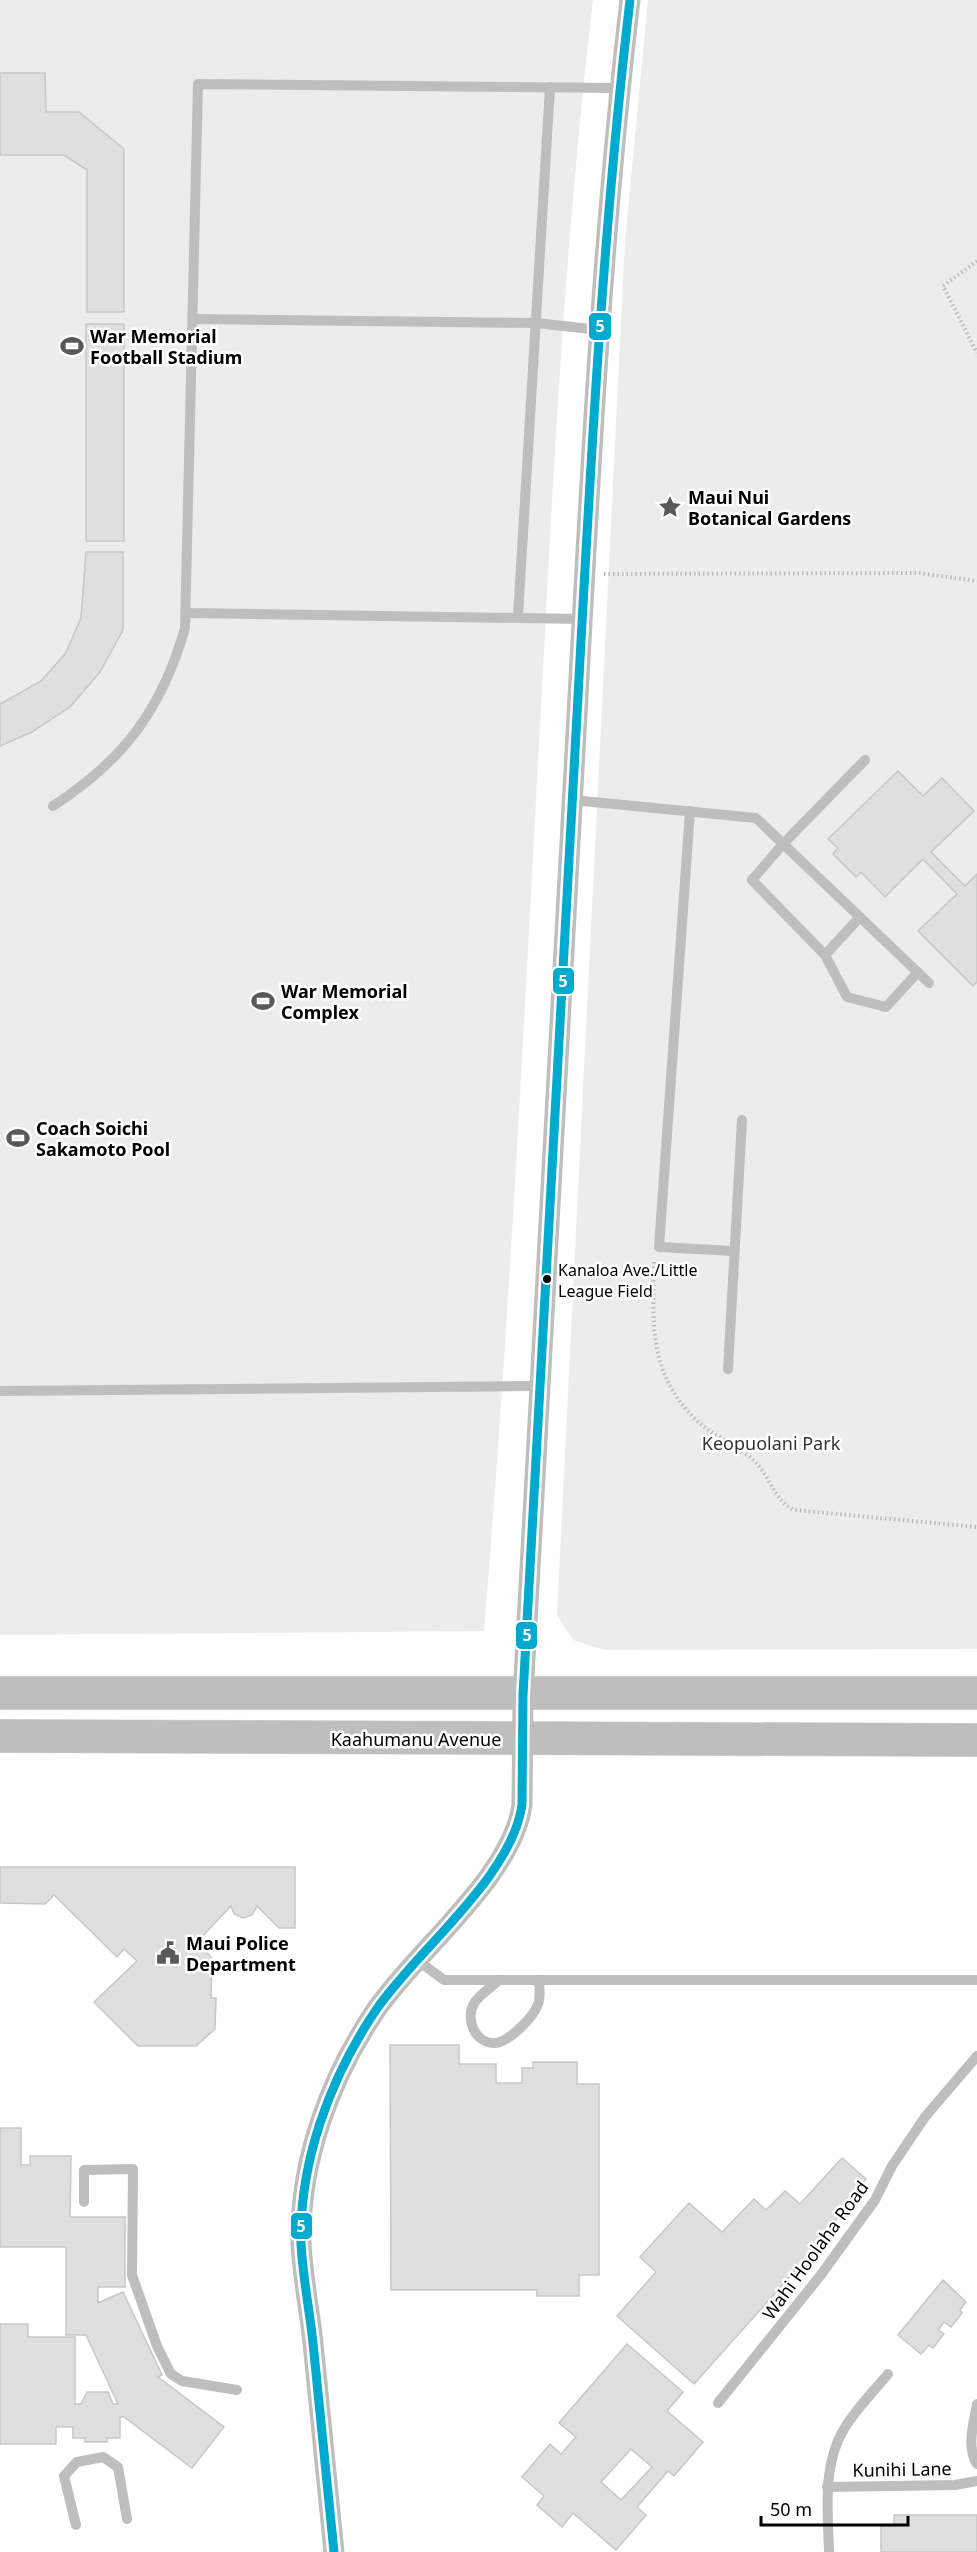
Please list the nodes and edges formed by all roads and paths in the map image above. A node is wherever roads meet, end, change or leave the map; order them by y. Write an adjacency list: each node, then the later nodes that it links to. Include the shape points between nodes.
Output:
1 (630, 0): 3 (street)
2 (550, 87): 3 (lane); 5 (lane, via 198,84); 6 (lane)
3 (620, 88): 7 (street)
4 (977, 261): 8 (path, via 943,286)
5 (193, 319): 6 (lane); 11 (lane)
6 (536, 323): 7 (lane); 12 (lane)
7 (600, 330): 9 (street)
8 (977, 352)
9 (585, 573): 10 (path, via 920,573); 13 (street)
10 (977, 581)
11 (186, 613): 12 (lane); 16 (lane, via 176,660 147,718 105,768)
12 (518, 616): 13 (lane)
13 (583, 619): 15 (street)
14 (865, 760): 18 (lane)
15 (573, 800): 17 (lane); 27 (street)
16 (53, 806)
17 (690, 811): 18 (lane, via 756,818); 24 (lane, via 659,1247)
18 (783, 844): 19 (lane); 20 (lane, via 752,880)
19 (860, 917): 20 (lane); 21 (lane)
20 (825, 955): 21 (lane, via 847,997 886,1007)
21 (918, 972): 22 (lane)
22 (929, 983)
23 (742, 1120): 24 (lane)
24 (734, 1251): 26 (lane)
25 (654, 1262): 29 (path, via 652,1326 663,1373 695,1419 752,1458 782,1503 794,1510)
26 (728, 1369)
27 (541, 1386): 28 (lane); 32 (street)
28 (0, 1391)
29 (977, 1527)
30 (0, 1693): 32 (main road)
31 (977, 1693): 32 (main road)
32 (523, 1695): 34 (street)
33 (0, 1736): 34 (main road, Kaahumanu Avenue)
34 (522, 1739): 35 (main road, Kaahumanu Avenue); 36 (street, via 520,1821 486,1880)
35 (977, 1740)
36 (417, 1960): 37 (lane, via 444,1980); 51 (street, via 376,2010 342,2068 326,2104 307,2172 301,2244)
37 (499, 1980): 38 (lane); 38 (lane, via 474,2002 470,2017 473,2030 494,2043 511,2038 538,2004)
38 (540, 1980): 39 (lane)
39 (977, 1980)
40 (977, 2056): 44 (lane, Wahi Hoolaha Road, via 925,2117 875,2200 820,2276)
41 (84, 2202): 43 (lane, via 84,2170 133,2169 132,2275 157,2346 171,2374 182,2381)
42 (888, 2374): 48 (lane, via 843,2429)
43 (237, 2390)
44 (718, 2403)
45 (977, 2403): 46 (lane, Kunihi Lane, via 972,2430)
46 (977, 2464)
47 (977, 2481): 48 (lane, Kunihi Lane, via 955,2486)
48 (827, 2487): 52 (lane)
49 (127, 2519): 50 (lane, via 118,2467 103,2457 77,2462 64,2476)
50 (76, 2525)
51 (334, 2552)
52 (829, 2552)

